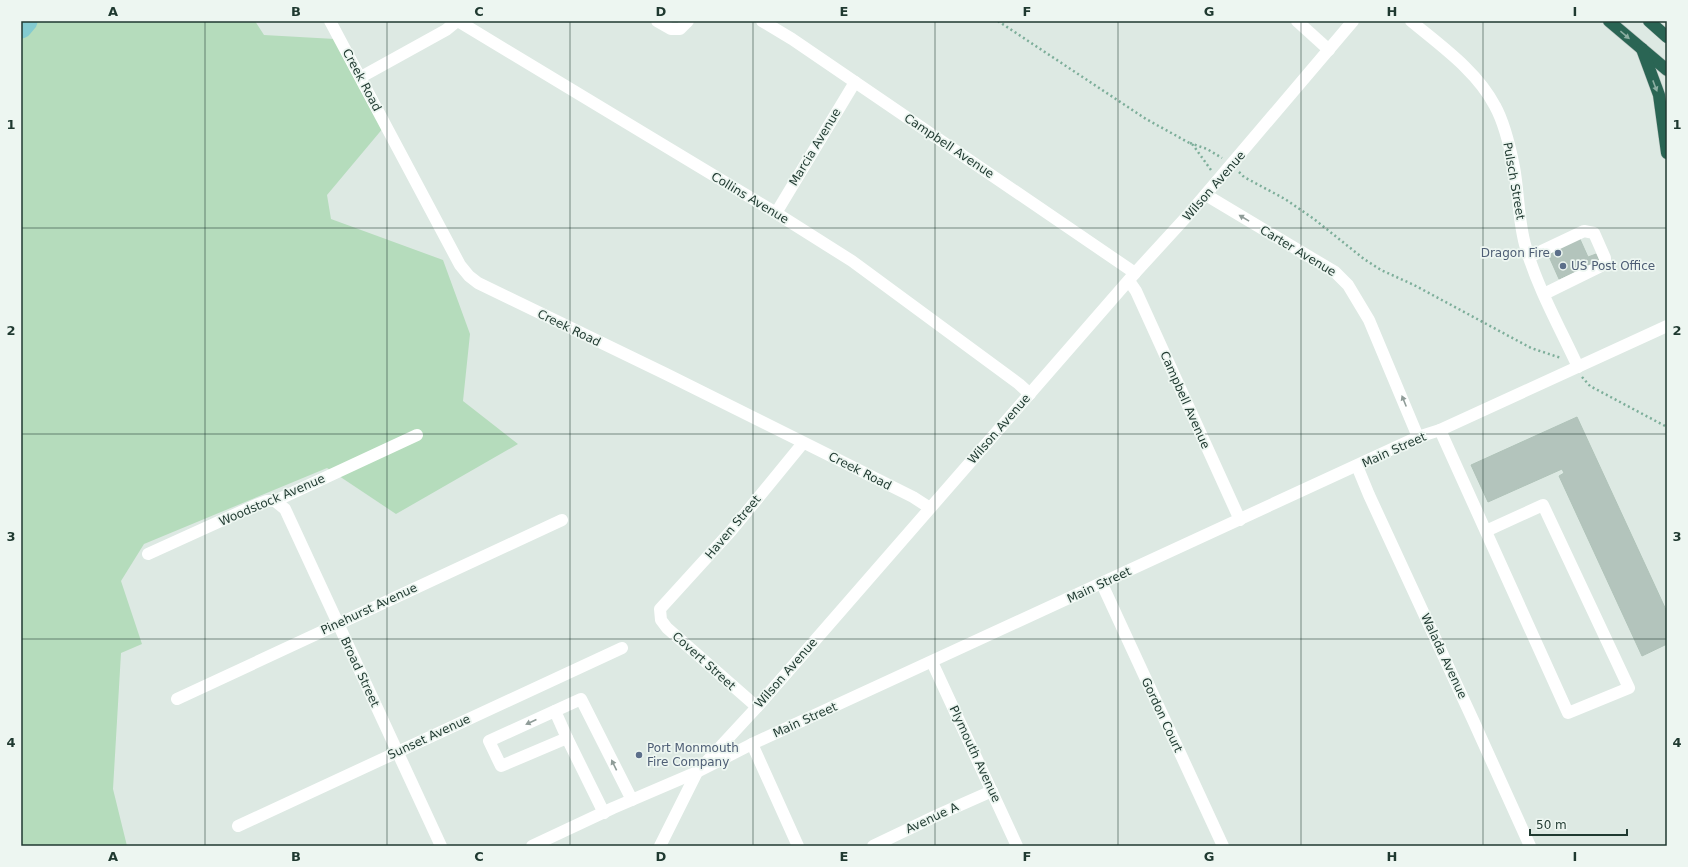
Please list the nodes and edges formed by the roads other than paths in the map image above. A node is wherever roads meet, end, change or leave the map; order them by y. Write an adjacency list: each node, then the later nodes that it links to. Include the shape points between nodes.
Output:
1 (330, 21): 15 (street, Creek Road)
2 (457, 21): 15 (street, via 446,30); 19 (street, Collins Avenue)
3 (657, 21): 4 (street, via 671,29 680,29)
4 (688, 21)
5 (762, 21): 16 (street, Campbell Avenue)
6 (1297, 21): 13 (street)
7 (1354, 21): 13 (street, Wilson Avenue)
8 (1411, 21): 20 (street, Pulsch Street, via 1462,64 1482,86 1496,107 1514,167)
9 (1609, 21): 12 (highway, one-way to 12)
10 (1648, 21): 11 (highway)
11 (1667, 37)
12 (1642, 49): 14 (highway); 17 (highway, one-way to 17, via 1659,95)
13 (1329, 50): 18 (street, Wilson Avenue)
14 (1667, 70)
15 (361, 77): 29 (street, Creek Road, via 460,265 469,276 501,295)
16 (855, 82): 19 (street, Marcia Avenue); 21 (street, Campbell Avenue)
17 (1667, 153)
18 (1206, 195): 21 (street, Wilson Avenue); 28 (street, Carter Avenue, one-way to 18, via 1369,320 1343,279)
19 (776, 213): 25 (street, Collins Avenue, via 852,261)
20 (1529, 257): 22 (street, Pulsch Street); 22 (street, via 1584,231 1594,233 1605,258 1605,264)
21 (1132, 277): 25 (street, Wilson Avenue); 34 (street, Campbell Avenue, via 1136,291)
22 (1544, 294): 24 (street, Pulsch Street)
23 (1667, 326): 24 (street, Main Street)
24 (1578, 367): 26 (street, Main Street)
25 (1030, 394): 32 (street, Wilson Avenue)
26 (1440, 430): 28 (street, Main Street); 35 (street)
27 (417, 435): 31 (street, Woodstock Avenue)
28 (1418, 437): 30 (street, Main Street)
29 (803, 443): 32 (street, Creek Road, via 913,497); 38 (street, Haven Street, via 731,531)
30 (1357, 466): 34 (street, Main Street); 60 (street, Walada Avenue)
31 (276, 501): 36 (street, Woodstock Avenue, via 256,505); 39 (street, Broad Street, via 285,509)
32 (930, 508): 43 (street, Wilson Avenue)
33 (562, 520): 39 (street, Pinehurst Avenue)
34 (1240, 520): 37 (street, Main Street)
35 (1486, 531): 35 (street, via 1568,713 1628,688 1543,505)
36 (148, 554)
37 (1102, 584): 41 (street, Main Street); 59 (street, Gordon Court)
38 (660, 609): 43 (street, Covert Street, via 661,620 667,628)
39 (338, 624): 42 (street, Pinehurst Avenue); 47 (street, Broad Street)
40 (622, 648): 47 (street, Sunset Avenue)
41 (932, 662): 46 (street, Main Street); 49 (street, Plymouth Avenue)
42 (177, 698)
43 (756, 707): 48 (street, Wilson Avenue)
44 (556, 711): 45 (street); 45 (street, one-way to 45, via 489,741 501,766); 50 (street, one-way to 44, via 582,699)
45 (567, 738): 51 (street)
46 (752, 744): 48 (street, Main Street); 56 (street)
47 (397, 752): 52 (street, Sunset Avenue); 53 (street, Broad Street)
48 (697, 772): 50 (street, Main Street); 55 (street, Wilson Avenue)
49 (992, 791): 57 (street, Avenue A); 58 (street, Plymouth Avenue)
50 (632, 800): 51 (street, Main Street)
51 (604, 813): 54 (street, Main Street)
52 (238, 826)
53 (441, 846)
54 (532, 846)
55 (660, 846)
56 (798, 846)
57 (873, 846)
58 (1017, 846)
59 (1223, 846)
60 (1530, 846)

